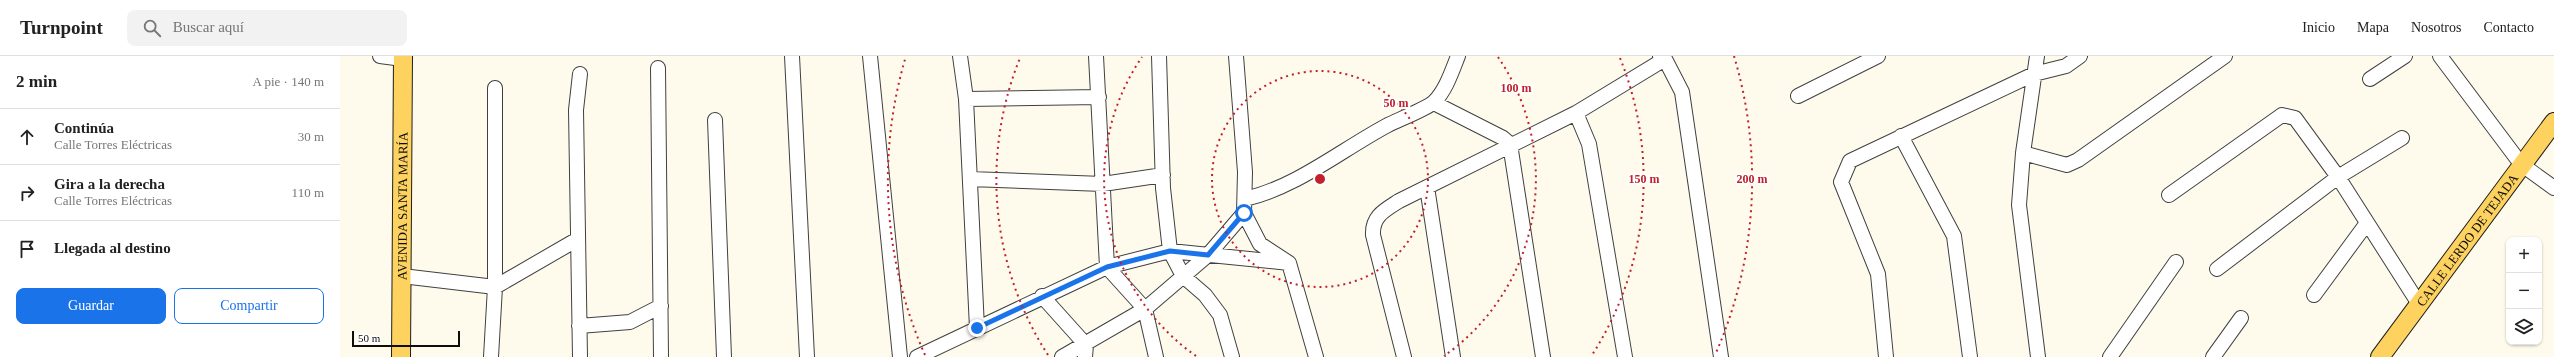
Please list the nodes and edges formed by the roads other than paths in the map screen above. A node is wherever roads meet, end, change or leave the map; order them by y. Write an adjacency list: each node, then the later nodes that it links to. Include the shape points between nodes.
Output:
1 (380, 56): 15 (street)
2 (792, 56): 67 (street)
3 (960, 56): 24 (street)
4 (1096, 56): 23 (street)
5 (1159, 56): 34 (street)
6 (1236, 56): 41 (street, via 1245,172)
7 (1458, 56): 25 (street, via 1448,81)
8 (1878, 56): 22 (street)
9 (2037, 56): 19 (street)
10 (2080, 56): 19 (street, via 2066,66)
11 (2225, 56): 32 (street, via 2078,160 2066,165)
12 (2405, 56): 20 (street)
13 (2440, 56): 33 (street)
14 (874, 57): 68 (street)
15 (403, 58): 50 (main road, AVENIDA SANTA MARÍA)
16 (1662, 58): 26 (street); 78 (street, via 1682,92)
17 (658, 68): 56 (street)
18 (580, 74): 43 (street, via 576,110)
19 (2034, 74): 29 (street); 32 (street)
20 (2370, 79)
21 (495, 88): 52 (street)
22 (1798, 96)
23 (1099, 97): 24 (street); 37 (street)
24 (966, 99): 36 (street)
25 (1434, 103): 31 (street, via 1498,135); 41 (street, via 1357,142 1304,175)
26 (1576, 113): 31 (street); 77 (street, via 1589,144)
27 (715, 120): 66 (street)
28 (2554, 122): 33 (main road, CALLE LERDO DE TEJADA)
29 (1901, 136): 79 (street, via 1850,161 1841,182 1878,274); 80 (street, via 1954,236)
30 (2402, 138): 35 (street)
31 (1510, 144): 38 (street); 76 (street)
32 (2023, 153): 81 (street, via 2019,205)
33 (2521, 164): 39 (street); 55 (main road, CALLE LERDO DE TEJADA)
34 (1163, 175): 37 (street); 44 (street)
35 (2338, 178): 40 (street, via 2295,118 2282,115); 42 (street); 49 (street)
36 (970, 179): 37 (street); 60 (street)
37 (1103, 184): 48 (street)
38 (1427, 187): 74 (street, via 1382,212 1372,224); 75 (street)
39 (2554, 188)
40 (2169, 195)
41 (1245, 206): 45 (street); 47 (street, via 1260,244)
42 (2366, 223): 53 (street); 55 (street)
43 (578, 239): 52 (street); 59 (street)
44 (1170, 251): 45 (street); 48 (street); 51 (street)
45 (1208, 255): 47 (street); 51 (street)
46 (2176, 262): 82 (street)
47 (1289, 263): 73 (street)
48 (1107, 267): 54 (street); 57 (street)
49 (2217, 269)
50 (402, 276): 52 (street); 63 (main road, AVENIDA SANTA MARÍA)
51 (1183, 276): 57 (street); 72 (street, via 1205,294 1220,315)
52 (495, 287): 62 (street)
53 (2314, 295)
54 (1042, 296): 60 (street); 61 (street)
55 (2419, 304): 84 (main road, CALLE LERDO DE TEJADA)
56 (661, 306): 59 (street, via 630,322); 65 (street)
57 (1146, 309): 61 (street); 71 (street)
58 (2241, 318): 83 (street)
59 (579, 326): 64 (street)
60 (977, 328): 69 (street)
61 (1086, 351): 70 (street)
62 (492, 356)
63 (401, 357)
64 (580, 357)
65 (661, 357)
66 (724, 357)
67 (807, 357)
68 (900, 357)
69 (917, 357)
70 (1062, 357)
71 (1156, 357)
72 (1232, 357)
73 (1316, 357)
74 (1404, 357)
75 (1453, 357)
76 (1543, 357)
77 (1625, 357)
78 (1721, 357)
79 (1886, 357)
80 (1970, 357)
81 (2038, 357)
82 (2110, 357)
83 (2213, 357)
84 (2380, 357)

